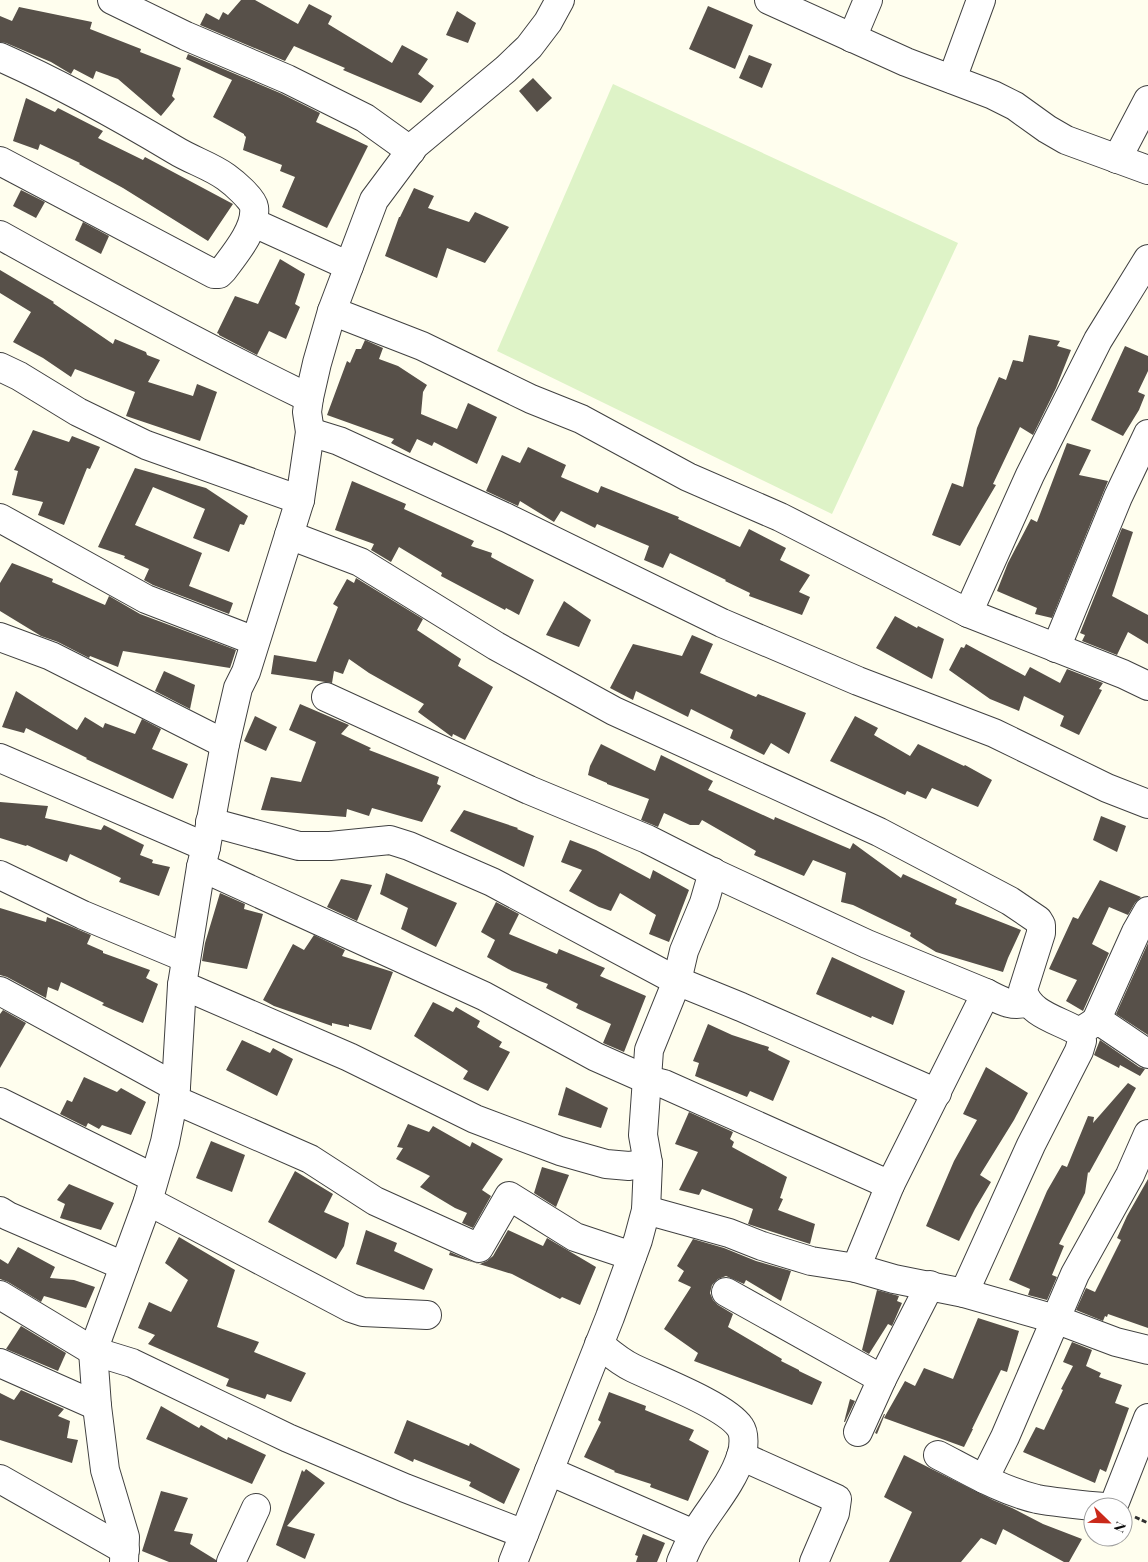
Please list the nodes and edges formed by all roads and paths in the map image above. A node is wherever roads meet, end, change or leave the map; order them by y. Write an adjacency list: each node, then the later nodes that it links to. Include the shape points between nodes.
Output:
1 (112, 0): 10 (street, via 365,118)
2 (560, 0): 10 (street, via 529,47)
3 (868, 0): 6 (street)
4 (981, 0): 8 (street)
5 (783, 3): 6 (street)
6 (852, 38): 8 (street)
7 (0, 58): 14 (street, via 109,111 225,176 254,205)
8 (952, 79): 11 (street, via 1015,106 1066,140)
9 (1148, 100): 11 (street)
10 (411, 151): 17 (street, via 374,200)
11 (1116, 158): 13 (street)
12 (0, 161): 14 (street, via 214,274 224,270)
13 (1148, 170)
14 (254, 223): 17 (street)
15 (0, 235): 20 (street, via 216,353)
16 (1148, 259): 26 (street, via 1098,340 1030,475)
17 (349, 266): 18 (street)
18 (332, 311): 20 (street); 26 (street, via 422,346 581,419 688,477 780,517)
19 (0, 367): 23 (street, via 78,412 146,445)
20 (309, 398): 21 (street)
21 (310, 432): 23 (street); 34 (street, via 339,441 490,510 722,623 858,681 994,733)
22 (1148, 434): 29 (street, via 1118,497)
23 (300, 500): 25 (street)
24 (0, 518): 28 (street, via 146,599)
25 (289, 534): 28 (street); 44 (street, via 360,562 496,646 614,711 879,832 1010,901 1041,925 1040,939 1023,990)
26 (968, 613): 29 (street)
27 (0, 637): 32 (street, via 52,656)
28 (255, 641): 32 (street, via 238,688)
29 (1056, 648): 30 (street)
30 (1148, 686)
31 (326, 697): 36 (street, via 529,790 647,839)
32 (225, 744): 35 (street)
33 (0, 758): 35 (street)
34 (1148, 804)
35 (206, 845): 39 (street); 40 (street, via 330,846 390,840 492,882); 47 (street, via 596,1057)
36 (713, 872): 40 (street, via 684,951); 43 (street, via 867,944)
37 (0, 875): 39 (street, via 83,915)
38 (1148, 911): 45 (street)
39 (186, 958): 41 (street)
40 (677, 981): 47 (street, via 650,1050); 49 (street)
41 (182, 985): 48 (street); 52 (street, via 349,1057 475,1119 560,1151 606,1164 629,1166)
42 (0, 991): 48 (street)
43 (986, 993): 44 (street, via 1013,1004); 49 (street)
44 (1028, 1002): 45 (street, via 1034,1008)
45 (1088, 1026): 46 (street, via 1098,1020 1103,1022); 62 (street)
46 (1148, 1054)
47 (648, 1080): 52 (street, via 643,1135); 53 (street, via 664,1084)
48 (174, 1093): 54 (street, via 165,1142); 57 (street, via 310,1159 374,1201 479,1248 509,1196 575,1236)
49 (937, 1093): 53 (street)
50 (0, 1102): 54 (street)
51 (1148, 1134): 65 (street)
52 (648, 1163): 55 (street)
53 (890, 1185): 59 (street)
54 (151, 1189): 58 (street); 64 (street, via 352,1308 363,1312)
55 (646, 1210): 57 (street); 59 (street, via 810,1260)
56 (0, 1211): 58 (street)
57 (632, 1256): 66 (street)
58 (124, 1266): 68 (street)
59 (856, 1268): 60 (street)
60 (930, 1285): 62 (street); 70 (street)
61 (726, 1292): 70 (street)
62 (964, 1293): 65 (street)
63 (0, 1295): 68 (street)
64 (427, 1314)
65 (1055, 1319): 67 (street, via 1116,1342); 78 (street)
66 (599, 1344): 75 (street, via 632,1368 693,1396 734,1420 742,1431); 76 (street)
67 (1148, 1350)
68 (93, 1351): 71 (street); 82 (street, via 132,1363 288,1438)
69 (0, 1363): 71 (street)
70 (882, 1379): 73 (street)
71 (97, 1406): 84 (street, via 105,1470 125,1537)
72 (1148, 1418): 79 (street)
73 (858, 1432)
74 (938, 1454): 78 (street)
75 (741, 1456): 83 (street); 88 (street, via 838,1499)
76 (548, 1471): 82 (street); 83 (street)
77 (0, 1479): 84 (street)
78 (984, 1479): 80 (street, via 1038,1499)
79 (1117, 1497)
80 (1083, 1505)
81 (256, 1508): 85 (street)
82 (524, 1534): 86 (street)
83 (694, 1534): 87 (street)
84 (124, 1556)
85 (231, 1562)
86 (513, 1562)
87 (681, 1562)
88 (814, 1562)

